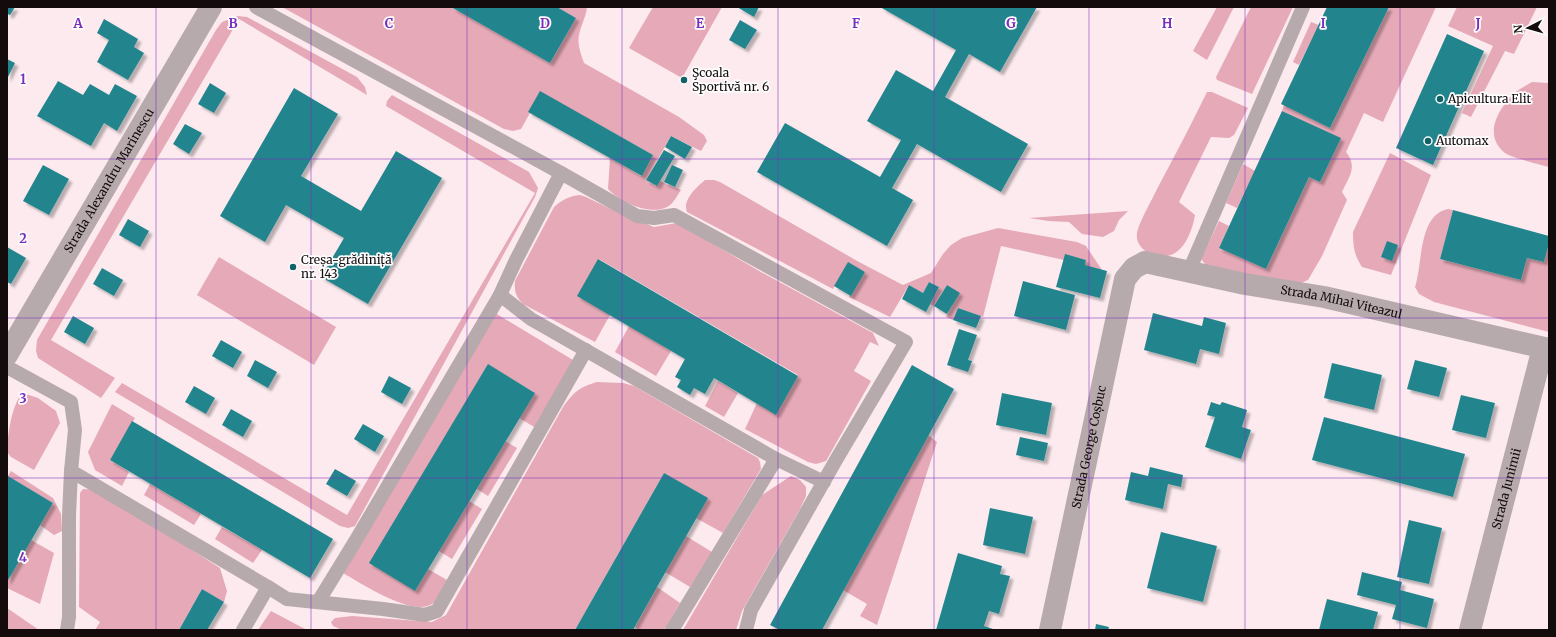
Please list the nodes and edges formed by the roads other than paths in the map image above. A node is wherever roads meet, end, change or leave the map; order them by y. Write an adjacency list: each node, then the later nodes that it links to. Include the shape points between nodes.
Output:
1 (211, 7): 10 (street, Strada Alexandru Marinescu)
2 (256, 7): 4 (lane)
3 (1303, 7): 6 (lane)
4 (561, 173): 7 (lane); 14 (lane, via 636,216 654,218 674,215 906,342)
5 (1134, 268): 6 (street, Strada Mihai Viteazul, via 1145,262); 21 (street, Strada George Coșbuc, via 1125,279)
6 (1189, 271): 8 (street, Strada Mihai Viteazul, via 1245,284 1324,297)
7 (500, 295): 9 (lane, via 531,319); 16 (lane)
8 (1546, 348): 22 (street, Strada Junimii)
9 (586, 350): 12 (lane); 16 (lane, via 438,611 425,615)
10 (7, 355)
11 (7, 367): 13 (lane, via 70,402 75,430)
12 (776, 459): 14 (lane); 19 (lane)
13 (71, 471): 15 (lane); 17 (lane)
14 (824, 482): 20 (lane, via 751,610)
15 (268, 587): 16 (lane, via 287,599); 18 (lane)
16 (318, 602)
17 (67, 630)
18 (243, 630)
19 (672, 630)
20 (746, 630)
21 (1050, 630)
22 (1470, 630)

